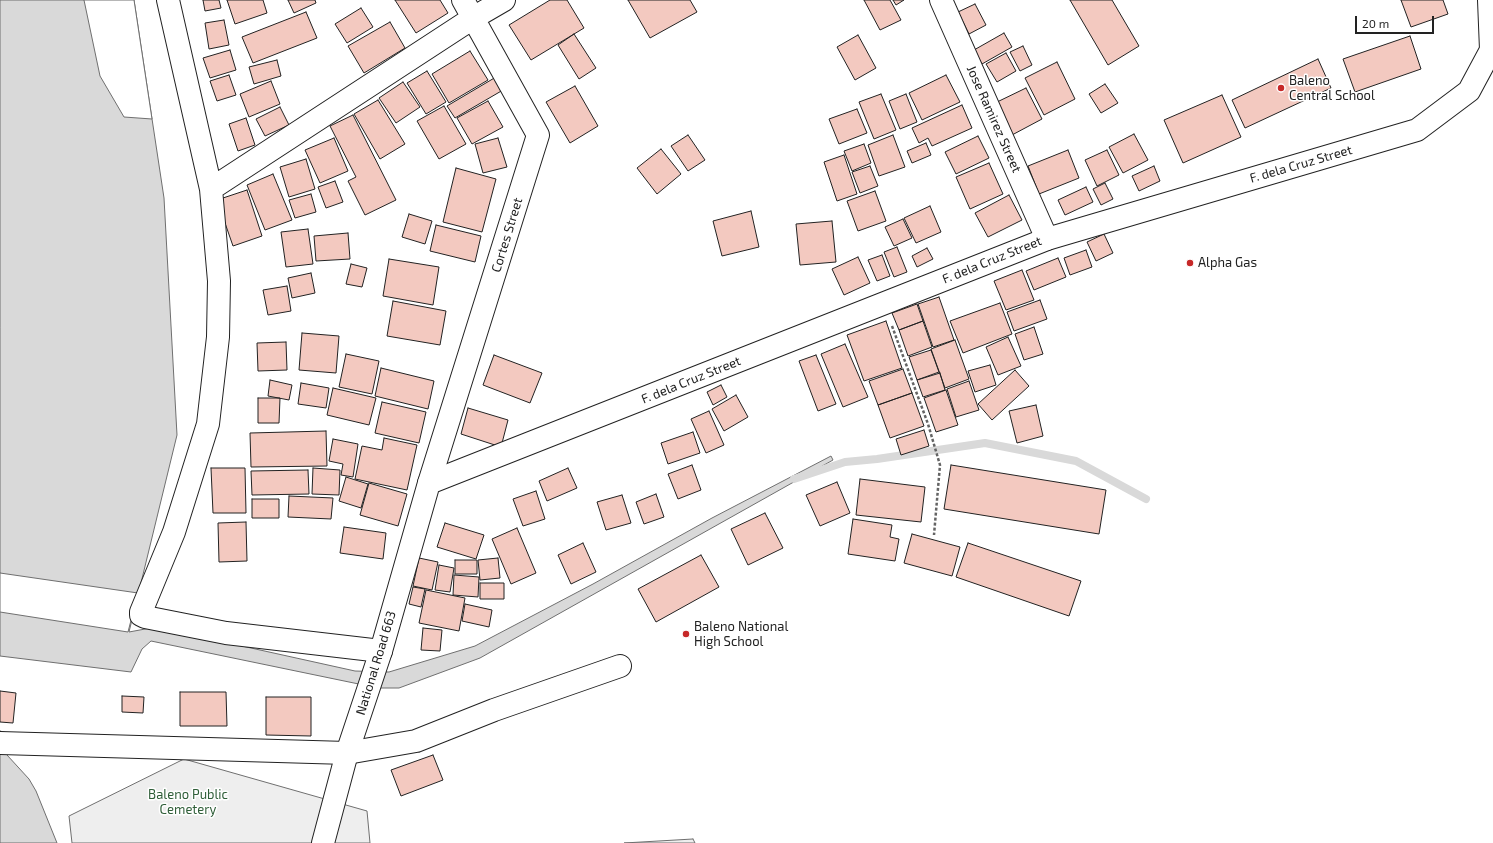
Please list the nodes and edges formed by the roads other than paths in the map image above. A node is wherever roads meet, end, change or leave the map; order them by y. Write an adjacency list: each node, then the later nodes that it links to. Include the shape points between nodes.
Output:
1 (168, 0): 7 (street)
2 (504, 0): 5 (street)
3 (941, 0): 8 (street, Jose Ramirez Street)
4 (1489, 0): 6 (street, F. dela Cruz Street)
5 (468, 9): 7 (street); 9 (street, Cortes Street, via 538,135)
6 (1492, 52): 8 (street, F. dela Cruz Street, via 1469,91 1417,130)
7 (211, 189): 10 (street, via 219,281 218,337 208,424 174,532 141,612 142,615 145,618 226,633)
8 (1047, 239): 9 (street, F. dela Cruz Street)
9 (429, 483): 10 (street, National Road 663)
10 (379, 657): 13 (street, National Road 663)
11 (620, 666): 13 (street, via 494,710 416,741)
12 (0, 743): 13 (street)
13 (347, 753): 14 (street, National Road 663)
14 (323, 843)

